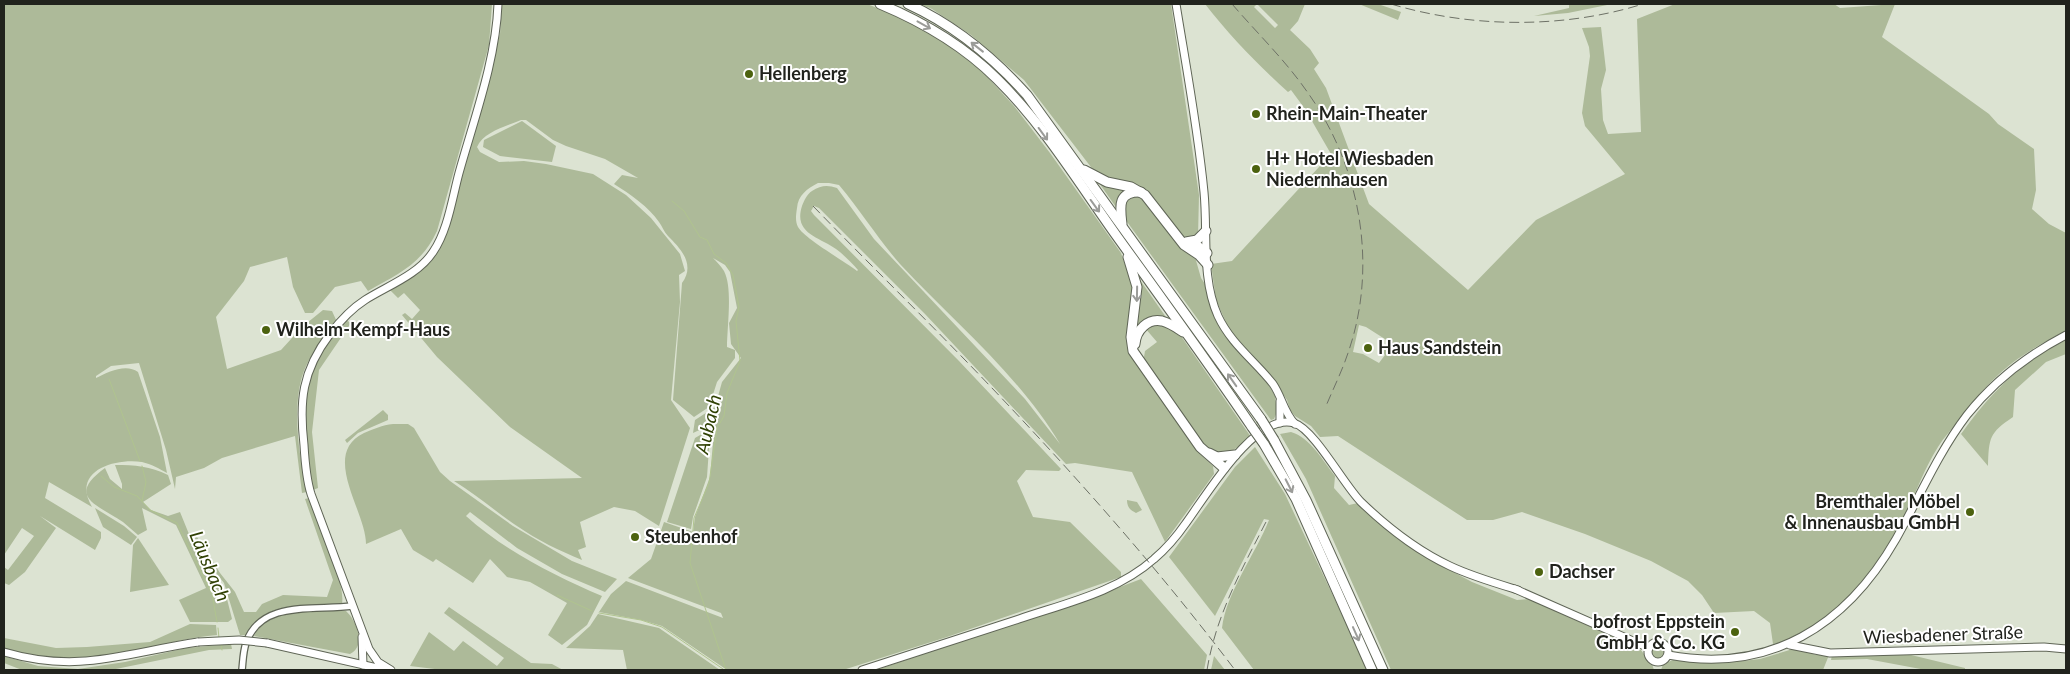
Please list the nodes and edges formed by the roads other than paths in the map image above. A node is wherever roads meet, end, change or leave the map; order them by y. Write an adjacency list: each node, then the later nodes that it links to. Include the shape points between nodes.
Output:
1 (498, 4): 25 (main road, via 494,45 436,248 421,265 362,301 345,316 319,349 306,376 301,414 307,478)
2 (880, 4): 10 (highway, one-way to 10, via 940,34 996,78 1027,112)
3 (908, 4): 5 (highway, one-way to 3, via 1036,106 1002,68 955,30)
4 (1176, 4): 8 (main road, via 1204,192)
5 (1082, 169): 6 (highway, via 1103,180); 7 (highway)
6 (1142, 192): 7 (highway, via 1131,192 1122,199); 9 (highway)
7 (1122, 225): 43 (highway, one-way to 7, bridge, via 1306,500 1274,440)
8 (1206, 230): 9 (highway, via 1197,240); 12 (main road)
9 (1182, 241): 11 (highway); 12 (highway)
10 (1125, 247): 14 (highway); 16 (highway, one-way to 16, via 1137,287 1131,342)
11 (1194, 251): 12 (highway); 13 (highway)
12 (1207, 253): 13 (main road)
13 (1208, 265): 17 (main road, via 1213,301 1224,327)
14 (1186, 334): 16 (highway, via 1163,321 1151,322 1138,334 1135,345); 42 (highway, one-way to 42, bridge, via 1264,444 1296,500)
15 (2066, 335): 26 (main road, via 2016,366 1979,400 1947,444 1896,539 1870,578 1842,610)
16 (1137, 357): 21 (highway)
17 (1279, 393): 18 (main road); 19 (main road)
18 (1285, 408): 19 (main road, via 1285,418); 20 (main road)
19 (1280, 423): 20 (main road); 22 (main road, via 1254,438)
20 (1296, 424): 29 (main road, via 1308,432 1363,504 1418,547 1445,563 1479,573)
21 (1200, 447): 23 (highway); 24 (highway)
22 (1235, 455): 23 (highway); 24 (main road)
23 (1217, 457): 24 (highway)
24 (1224, 468): 41 (main road, via 1176,537 1156,558 1131,576 1086,597)
25 (352, 606): 28 (main road); 38 (street, via 286,610 267,617 248,637)
26 (1807, 635): 27 (main road); 30 (main road, via 1805,642); 33 (main road, via 1814,648)
27 (1788, 644): 30 (main road, Wiesbadener Straße); 34 (main road, via 1760,654 1725,660)
28 (366, 648): 35 (main road, via 354,656); 37 (main road); 40 (main road, via 378,662)
29 (1649, 648): 34 (main road, via 1655,642 1662,643 1668,649); 36 (main road, via 1650,658)
30 (1810, 649): 33 (main road, Wiesbadener Straße)
31 (2066, 649): 33 (main road, Wiesbadener Straße)
32 (4, 652): 35 (main road, bridge, via 47,664 88,665 198,642 226,640 267,643)
33 (1822, 652)
34 (1668, 655): 36 (main road)
35 (335, 658): 37 (main road)
36 (1657, 662): 44 (main road)
37 (363, 665): 39 (main road)
38 (242, 670)
39 (387, 670)
40 (391, 670)
41 (862, 670)
42 (1372, 670)
43 (1383, 670)
44 (1657, 670)

